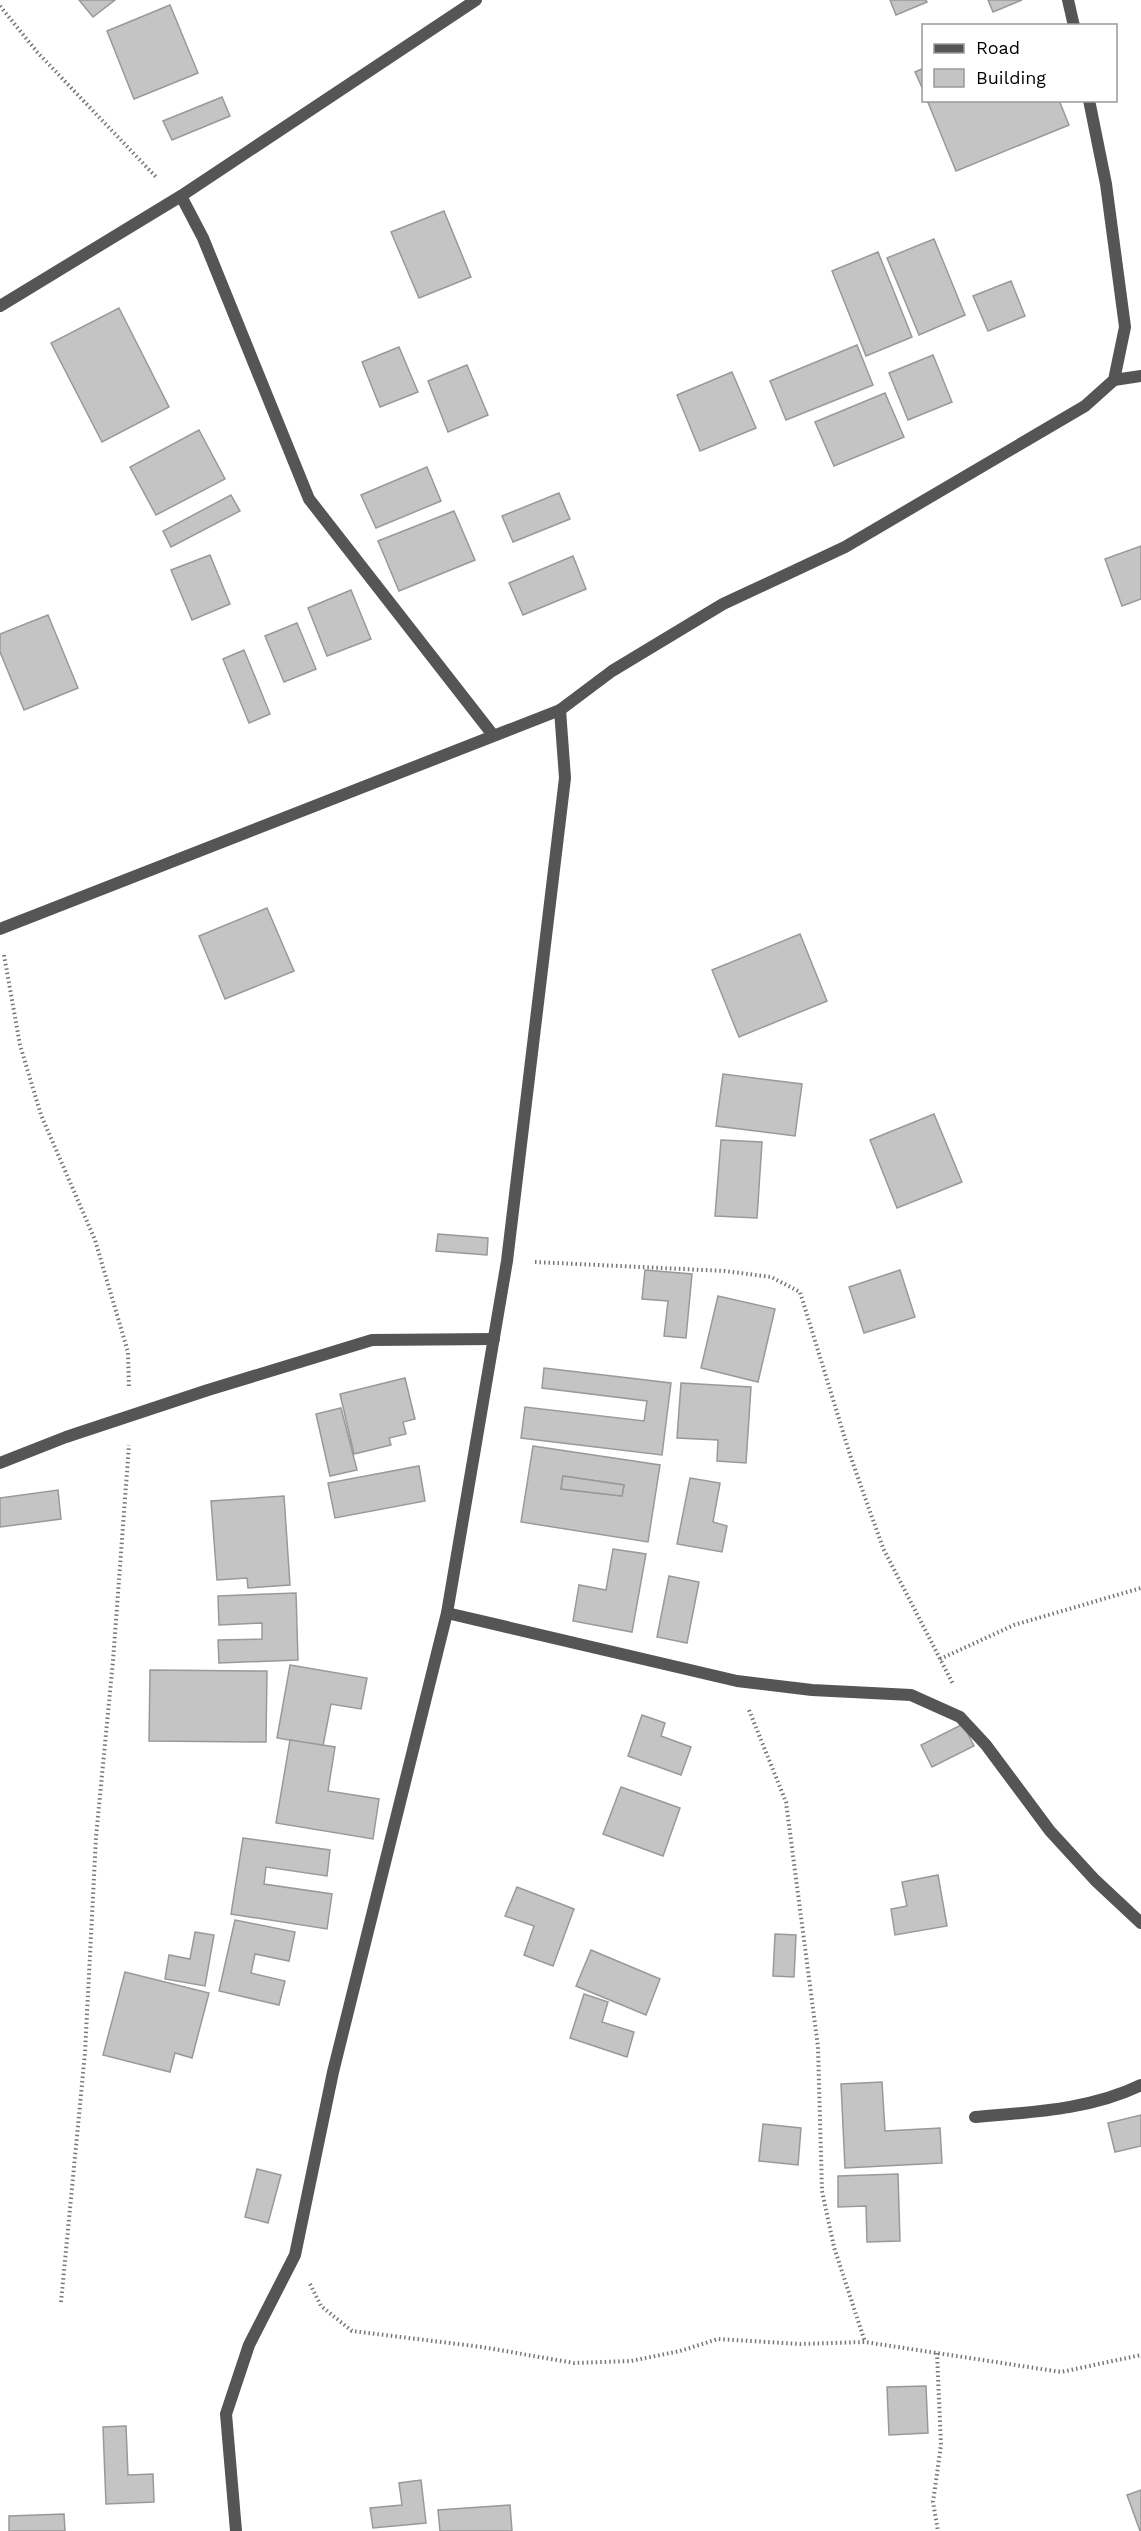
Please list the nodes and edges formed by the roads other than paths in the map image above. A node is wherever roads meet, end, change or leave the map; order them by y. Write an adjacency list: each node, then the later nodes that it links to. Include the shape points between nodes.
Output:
1 (476, 0): 5 (street)
2 (1068, 0): 3 (street)
3 (1074, 24)
4 (1089, 102): 8 (street, via 1106,184 1125,327)
5 (178, 198): 6 (street); 10 (street, via 215,267 309,499)
6 (0, 306)
7 (1141, 376): 8 (street)
8 (1114, 380): 9 (street, via 1085,406 845,547 723,604 612,671)
9 (560, 710): 10 (street); 12 (street, via 565,778 507,1261)
10 (493, 735): 11 (street)
11 (0, 929)
12 (494, 1339): 13 (street, via 372,1340 129,1416); 14 (street)
13 (0, 1463)
14 (447, 1613): 15 (street, via 737,1681 911,1695 960,1717 986,1745 1050,1831); 18 (street, via 333,2072 296,2255 249,2345 226,2414)
15 (1141, 1923)
16 (1141, 2085): 17 (street, via 1117,2096 1064,2108)
17 (975, 2118)
18 (236, 2531)

